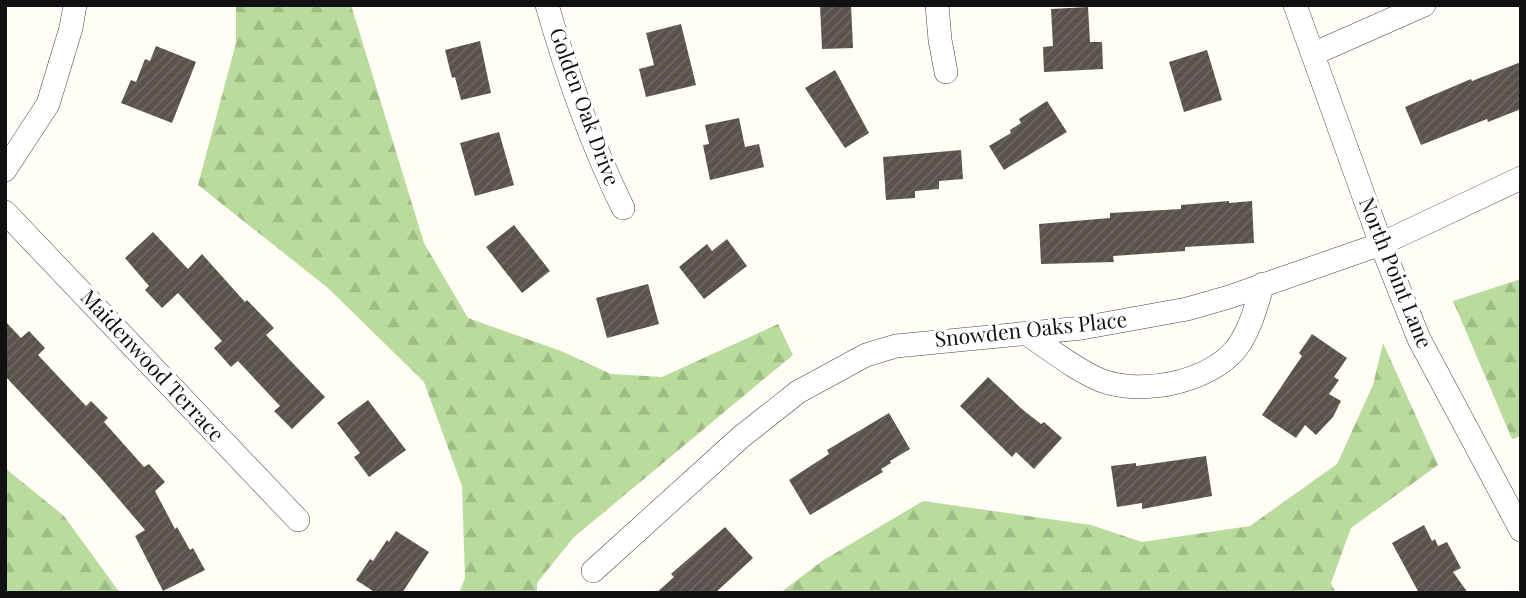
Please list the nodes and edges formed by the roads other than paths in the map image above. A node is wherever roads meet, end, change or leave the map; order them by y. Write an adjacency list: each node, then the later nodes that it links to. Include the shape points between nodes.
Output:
1 (75, 5): 8 (street, via 48,104)
2 (547, 5): 10 (street, Golden Oak Drive, via 580,108)
3 (937, 5): 7 (street)
4 (1295, 5): 6 (street, North Point Lane)
5 (1424, 5): 6 (street)
6 (1313, 54): 12 (street, North Point Lane)
7 (946, 72)
8 (5, 170)
9 (1521, 178): 12 (street, Snowden Oaks Place)
10 (623, 208)
11 (5, 212): 15 (street, Maidenwood Terrace)
12 (1381, 244): 13 (street, Snowden Oaks Place); 16 (street, North Point Lane, via 1419,339)
13 (1263, 284): 14 (street, Snowden Oaks Place, via 1187,309); 14 (street, via 1237,347 1218,364 1180,381 1136,386 1102,381)
14 (1027, 334): 17 (street, Snowden Oaks Place, via 896,346 832,372 798,392 719,455)
15 (298, 520)
16 (1521, 530)
17 (593, 571)

